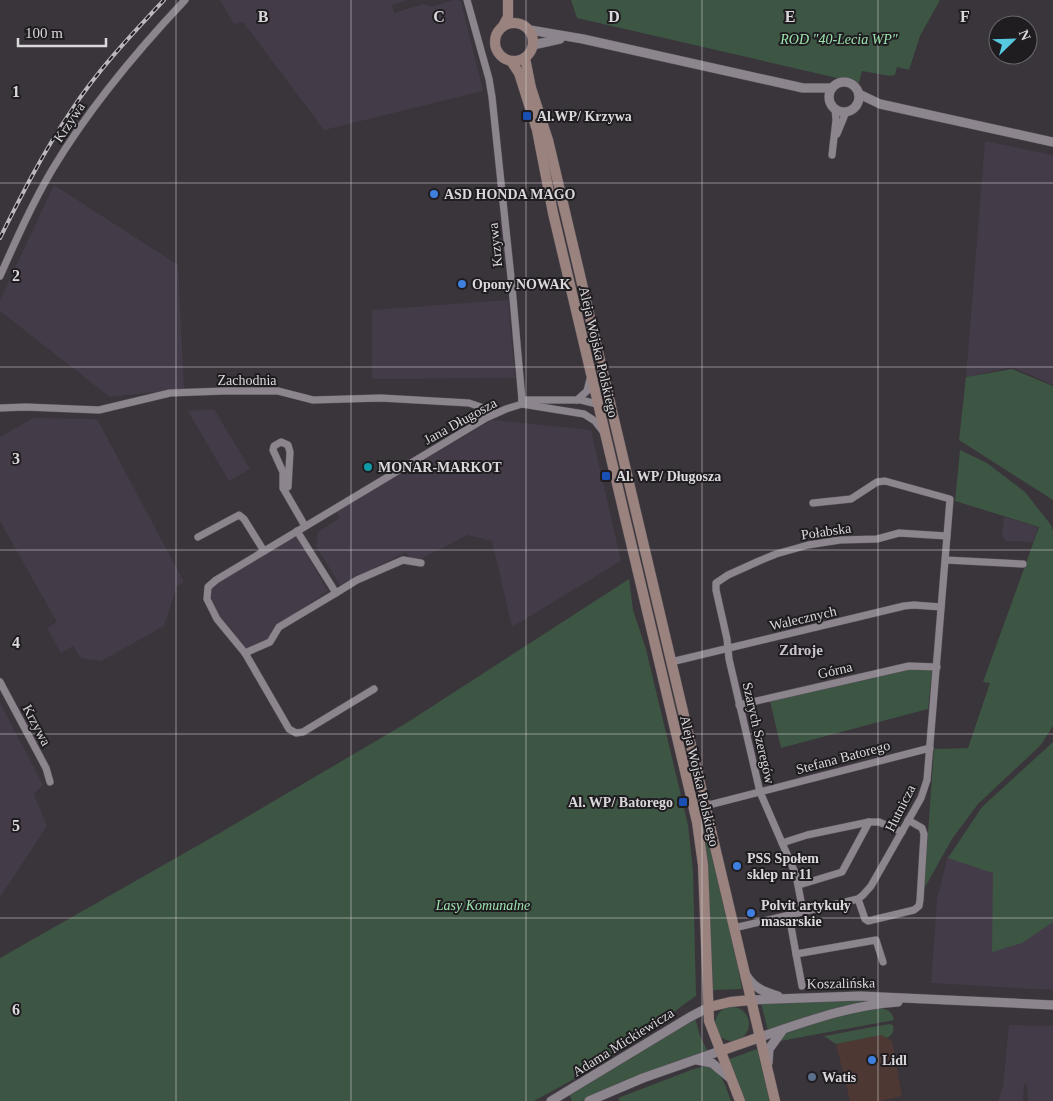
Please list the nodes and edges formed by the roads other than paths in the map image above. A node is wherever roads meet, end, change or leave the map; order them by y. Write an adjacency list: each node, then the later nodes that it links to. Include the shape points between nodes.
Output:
1 (185, 0): 21 (street, Krzywa, via 140,48 79,129 31,208)
2 (468, 0): 27 (street, Krzywa, via 492,97)
3 (510, 0): 4 (main road); 5 (main road, via 515,15)
4 (503, 26): 5 (main road, via 513,23); 9 (main road, via 496,35 496,46 502,56)
5 (526, 27): 6 (street); 7 (main road, via 533,37)
6 (567, 37): 7 (street); 10 (street)
7 (533, 45): 8 (main road)
8 (526, 58): 9 (main road); 22 (main road, Aleja Wojska Polskiego)
9 (511, 61): 23 (main road, Aleja Wojska Polskiego, via 519,73 537,130)
10 (803, 88): 11 (street); 13 (street)
11 (832, 88): 12 (street, via 846,81 855,86); 13 (street)
12 (859, 94): 14 (street); 15 (street)
13 (829, 100): 16 (street)
14 (880, 104): 15 (street); 19 (street)
15 (857, 105): 17 (street)
16 (835, 109): 17 (street); 18 (street)
17 (846, 112): 18 (street)
18 (835, 141): 20 (street)
19 (1053, 142)
20 (832, 155)
21 (0, 276)
22 (588, 312): 23 (main road); 26 (main road, Aleja Wojska Polskiego)
23 (576, 314): 24 (main road, Aleja Wojska Polskiego)
24 (590, 373): 25 (street, via 587,391); 28 (main road, Aleja Wojska Polskiego)
25 (577, 400): 27 (street); 28 (street)
26 (609, 401): 28 (street); 48 (main road, Aleja Wojska Polskiego)
27 (522, 402): 30 (street, Jana Długosza); 31 (street)
28 (597, 404): 31 (street); 32 (main road, Aleja Wojska Polskiego)
29 (0, 408): 30 (street, Zachodnia, via 99,410 170,394 278,391 313,400 381,398 470,403)
30 (493, 414): 35 (street, Jana Długosza)
31 (584, 414): 32 (street, via 599,423)
32 (605, 434): 49 (main road, Aleja Wojska Polskiego)
33 (282, 488): 33 (street, via 283,472 273,450 281,442 287,444 290,452 288,487); 35 (street)
34 (813, 503): 37 (street, Hutnicza, via 851,499 872,485 885,481 950,499)
35 (305, 526): 36 (street, Jana Długosza)
36 (297, 531): 39 (street, Jana Długosza); 46 (street)
37 (947, 536): 40 (street, Hutnicza); 44 (street, Połabska, via 899,533 877,539 808,545 759,561)
38 (198, 537): 39 (street, via 239,515)
39 (264, 551): 43 (street, Jana Długosza)
40 (946, 560): 42 (street); 47 (street, Hutnicza)
41 (421, 563): 46 (street, via 403,560)
42 (1023, 564)
43 (220, 577): 45 (street); 51 (street, Jana Długosza, via 208,587 208,602 220,625)
44 (716, 584): 50 (street, Szarych Szeregów)
45 (224, 585)
46 (336, 593): 51 (street, via 279,627 270,642)
47 (942, 607): 50 (street, Walecznych, via 904,606); 53 (street, Hutnicza)
48 (661, 621): 49 (main road); 52 (main road, Aleja Wojska Polskiego)
49 (649, 624): 78 (main road, Aleja Wojska Polskiego, via 701,846)
50 (727, 649): 52 (street, Walecznych); 56 (street, Szarych Szeregów)
51 (245, 653): 55 (street, Jana Długosza, via 289,729 296,733 303,732)
52 (671, 662): 60 (main road, Aleja Wojska Polskiego)
53 (937, 667): 56 (street, Górna, via 909,666); 57 (street, Hutnicza)
54 (0, 682): 58 (street, Krzywa, via 46,768)
55 (374, 690)
56 (739, 705): 59 (street, Szarych Szeregów)
57 (930, 748): 59 (street, Stefana Batorego); 61 (street, Hutnicza, via 925,789)
58 (50, 782)
59 (760, 792): 60 (street, Stefana Batorego); 64 (street, Szarych Szeregów)
60 (705, 806): 69 (main road, Aleja Wojska Polskiego)
61 (908, 820): 63 (street, Hutnicza); 66 (street, via 922,828 924,834 918,907 868,920)
62 (869, 822): 63 (street, via 879,822); 64 (street); 65 (street, via 842,872)
63 (902, 832): 66 (street, Hutnicza, via 871,886)
64 (782, 843): 65 (street, Szarych Szeregów)
65 (799, 885): 67 (street, Szarych Szeregów)
66 (858, 899): 67 (street)
67 (803, 912): 68 (street)
68 (789, 915): 69 (street); 70 (street)
69 (734, 928): 72 (main road, Aleja Wojska Polskiego)
70 (796, 954): 71 (street, via 876,940); 73 (street)
71 (882, 962)
72 (745, 972): 74 (street, via 763,992); 75 (main road, Aleja Wojska Polskiego)
73 (802, 986)
74 (788, 998): 75 (street, Koszalińska); 76 (street, Koszalińska, via 860,996)
75 (751, 1000): 78 (main road); 80 (main road, Aleja Wojska Polskiego)
76 (931, 1000): 77 (street, Koszalińska); 79 (street, Koszalińska, via 865,1006)
77 (1053, 1004)
78 (709, 1007): 81 (main road, Aleja Wojska Polskiego, via 711,1027); 85 (street, Adama Mickiewicza)
79 (784, 1029): 80 (street, Koszalińska); 83 (street, via 769,1049)
80 (760, 1037): 81 (main road); 83 (main road)
81 (720, 1051): 82 (street); 84 (main road)
82 (692, 1061): 84 (street, via 712,1063); 86 (street)
83 (768, 1070): 88 (main road)
84 (732, 1080): 87 (main road)
85 (551, 1101)
86 (589, 1101)
87 (740, 1101)
88 (775, 1101)

